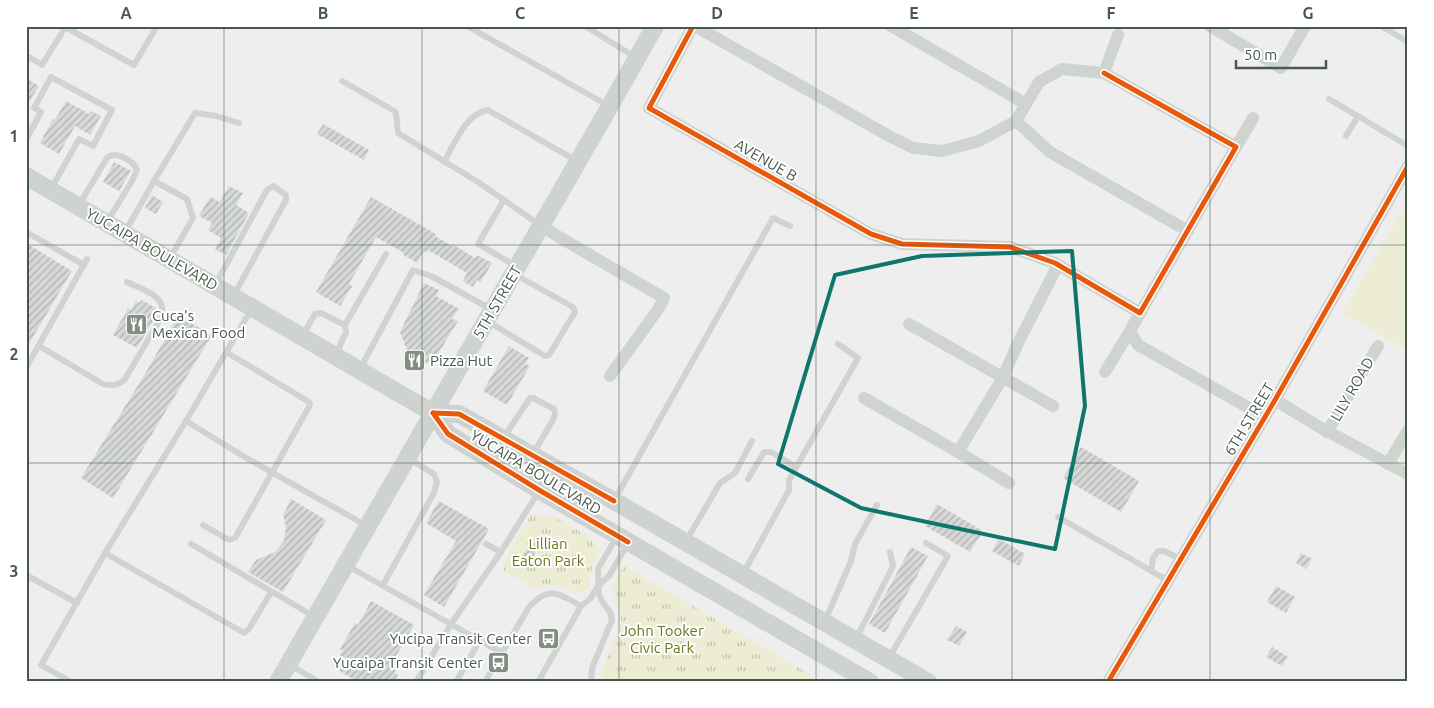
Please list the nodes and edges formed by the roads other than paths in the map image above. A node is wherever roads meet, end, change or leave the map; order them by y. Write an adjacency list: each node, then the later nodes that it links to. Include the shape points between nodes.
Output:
1 (157, 26): 9 (lane, via 134,66)
2 (467, 26): 19 (lane)
3 (585, 26): 14 (lane)
4 (694, 26): 22 (street, via 913,148 942,151 979,141); 44 (street, AVENUE B, via 649,108 871,234 902,244 1010,247)
5 (891, 26): 18 (street)
6 (1210, 26): 7 (street, via 1281,68)
7 (1305, 26)
8 (1381, 26): 12 (lane)
9 (65, 27): 13 (lane, via 42,65)
10 (653, 27): 14 (main road, 5TH STREET)
11 (1118, 34): 15 (street)
12 (1408, 42)
13 (26, 55)
14 (637, 58): 19 (main road, 5TH STREET)
15 (1104, 73): 18 (street, via 1062,69 1039,82); 27 (street)
16 (342, 81): 29 (lane, via 396,112 398,134)
17 (1329, 99): 20 (lane)
18 (1026, 104): 22 (street)
19 (610, 106): 28 (main road, 5TH STREET)
20 (1358, 116): 24 (lane); 26 (lane)
21 (1253, 118): 27 (street)
22 (1016, 122): 39 (street, via 1050,152)
23 (239, 123): 32 (lane, via 195,113)
24 (1346, 136)
25 (26, 140): 33 (lane, via 41,112 34,108 51,77 112,110 93,146 79,139)
26 (1408, 146)
27 (1236, 148): 39 (street)
28 (578, 161): 29 (lane, via 488,110 478,111 470,118); 37 (main road, 5TH STREET)
29 (444, 162): 34 (lane)
30 (1408, 166): 67 (street, 6TH STREET)
31 (26, 176): 33 (main road, YUCAIPA BOULEVARD)
32 (154, 181): 41 (lane); 43 (lane, via 187,199 193,218)
33 (50, 190): 35 (main road, YUCAIPA BOULEVARD)
34 (504, 200): 37 (lane); 45 (lane, via 478,244)
35 (78, 206): 36 (main road, YUCAIPA BOULEVARD); 36 (lane, via 107,158 111,154 121,156 137,170)
36 (107, 223): 41 (main road, YUCAIPA BOULEVARD)
37 (541, 225): 45 (main road, 5TH STREET); 64 (street, via 664,298)
38 (790, 226): 86 (lane, via 773,218)
39 (1188, 231): 50 (street)
40 (26, 232): 57 (lane, via 86,262)
41 (124, 234): 43 (main road, YUCAIPA BOULEVARD)
42 (386, 254): 53 (lane)
43 (169, 259): 47 (main road, YUCAIPA BOULEVARD)
44 (1058, 265): 50 (street, AVENUE B); 65 (street)
45 (515, 270): 51 (main road, 5TH STREET); 51 (lane, via 573,307 575,312 549,355 545,356)
46 (127, 282): 57 (lane, via 156,297 162,304 162,316 120,384 103,384)
47 (215, 286): 48 (main road, YUCAIPA BOULEVARD); 48 (lane, via 267,190 273,186 286,195 286,200)
48 (233, 296): 49 (main road, YUCAIPA BOULEVARD)
49 (252, 308): 55 (main road, YUCAIPA BOULEVARD); 59 (lane)
50 (1140, 313): 54 (street)
51 (490, 315): 62 (lane, via 431,276 413,270); 69 (main road, 5TH STREET)
52 (909, 324): 65 (street)
53 (345, 325): 55 (lane, via 321,313 315,314); 60 (lane, via 346,332)
54 (1130, 331): 63 (street); 70 (street, via 1138,345)
55 (302, 337): 60 (main road, YUCAIPA BOULEVARD)
56 (838, 344): 80 (lane, via 858,358)
57 (39, 346): 61 (lane)
58 (1378, 346): 73 (street, LILY ROAD)
59 (226, 352): 71 (lane); 81 (lane, via 309,402)
60 (335, 356): 62 (main road, YUCAIPA BOULEVARD)
61 (26, 368)
62 (359, 370): 69 (main road, YUCAIPA BOULEVARD)
63 (1106, 372)
64 (610, 376)
65 (1003, 376): 68 (street); 76 (street)
66 (864, 398): 76 (street)
67 (1276, 400): 70 (street, 6TH STREET); 73 (street, LILY ROAD)
68 (1053, 406)
69 (433, 413): 74 (main road, YUCAIPA BOULEVARD, via 460,414); 78 (main road, 5TH STREET); 85 (main road, YUCAIPA BOULEVARD, via 448,434)
70 (1265, 417): 99 (street, 6TH STREET)
71 (186, 421): 81 (lane); 98 (lane)
72 (1408, 430): 79 (street)
73 (1327, 432): 79 (street, LILY ROAD)
74 (503, 439): 77 (main road, YUCAIPA BOULEVARD); 77 (lane, via 530,398 554,409 556,414)
75 (752, 441): 92 (lane, via 735,473 720,483)
76 (958, 452): 84 (street)
77 (533, 455): 86 (main road, YUCAIPA BOULEVARD)
78 (408, 458): 90 (main road, 5TH STREET); 105 (lane, via 434,474 437,482 434,493)
79 (1388, 464): 82 (street, LILY ROAD)
80 (796, 467): 83 (lane, via 771,452 764,452); 103 (lane, via 788,480 789,490)
81 (272, 472): 89 (lane, via 234,538 229,540); 90 (lane)
82 (1408, 474)
83 (748, 479)
84 (1009, 483)
85 (539, 490): 91 (main road, YUCAIPA BOULEVARD); 96 (lane)
86 (614, 501): 92 (main road, YUCAIPA BOULEVARD)
87 (877, 505): 111 (lane, via 855,544 852,562)
88 (1058, 517): 101 (lane)
89 (202, 525)
90 (368, 527): 100 (main road, 5TH STREET)
91 (623, 538): 106 (lane, via 609,576); 106 (lane, via 598,569); 118 (main road, YUCAIPA BOULEVARD)
92 (686, 542): 103 (main road, YUCAIPA BOULEVARD)
93 (926, 543): 116 (lane, via 948,556)
94 (191, 544): 107 (lane)
95 (486, 544): 96 (lane)
96 (501, 552): 112 (lane)
97 (890, 552): 114 (lane, via 893,566)
98 (106, 553): 107 (lane, via 244,633); 108 (lane)
99 (1180, 560): 101 (lane, via 1158,551); 104 (street, 6TH STREET)
100 (346, 564): 105 (lane); 110 (main road, 5TH STREET)
101 (1151, 571): 104 (lane)
102 (26, 575): 108 (lane)
103 (742, 575): 111 (main road, YUCAIPA BOULEVARD)
104 (1167, 580): 128 (street, 6TH STREET)
105 (382, 585): 112 (lane)
106 (598, 586): 109 (lane, via 590,600); 126 (lane, via 612,620 591,672)
107 (271, 592): 110 (lane)
108 (77, 604): 119 (lane, via 41,665)
109 (581, 606): 115 (lane, via 554,592 538,597); 125 (lane)
110 (315, 617): 117 (main road, 5TH STREET)
111 (825, 622): 114 (main road, YUCAIPA BOULEVARD)
112 (451, 624): 113 (lane); 122 (lane)
113 (480, 640): 115 (lane); 123 (lane)
114 (856, 640): 116 (main road, YUCAIPA BOULEVARD)
115 (502, 653): 124 (lane)
116 (888, 659): 127 (main road, YUCAIPA BOULEVARD)
117 (288, 664): 120 (main road, 5TH STREET); 121 (lane)
118 (866, 681)
119 (70, 682)
120 (278, 682)
121 (319, 682)
122 (416, 682)
123 (456, 682)
124 (484, 682)
125 (538, 682)
126 (591, 682)
127 (928, 682)
128 (1108, 682)

